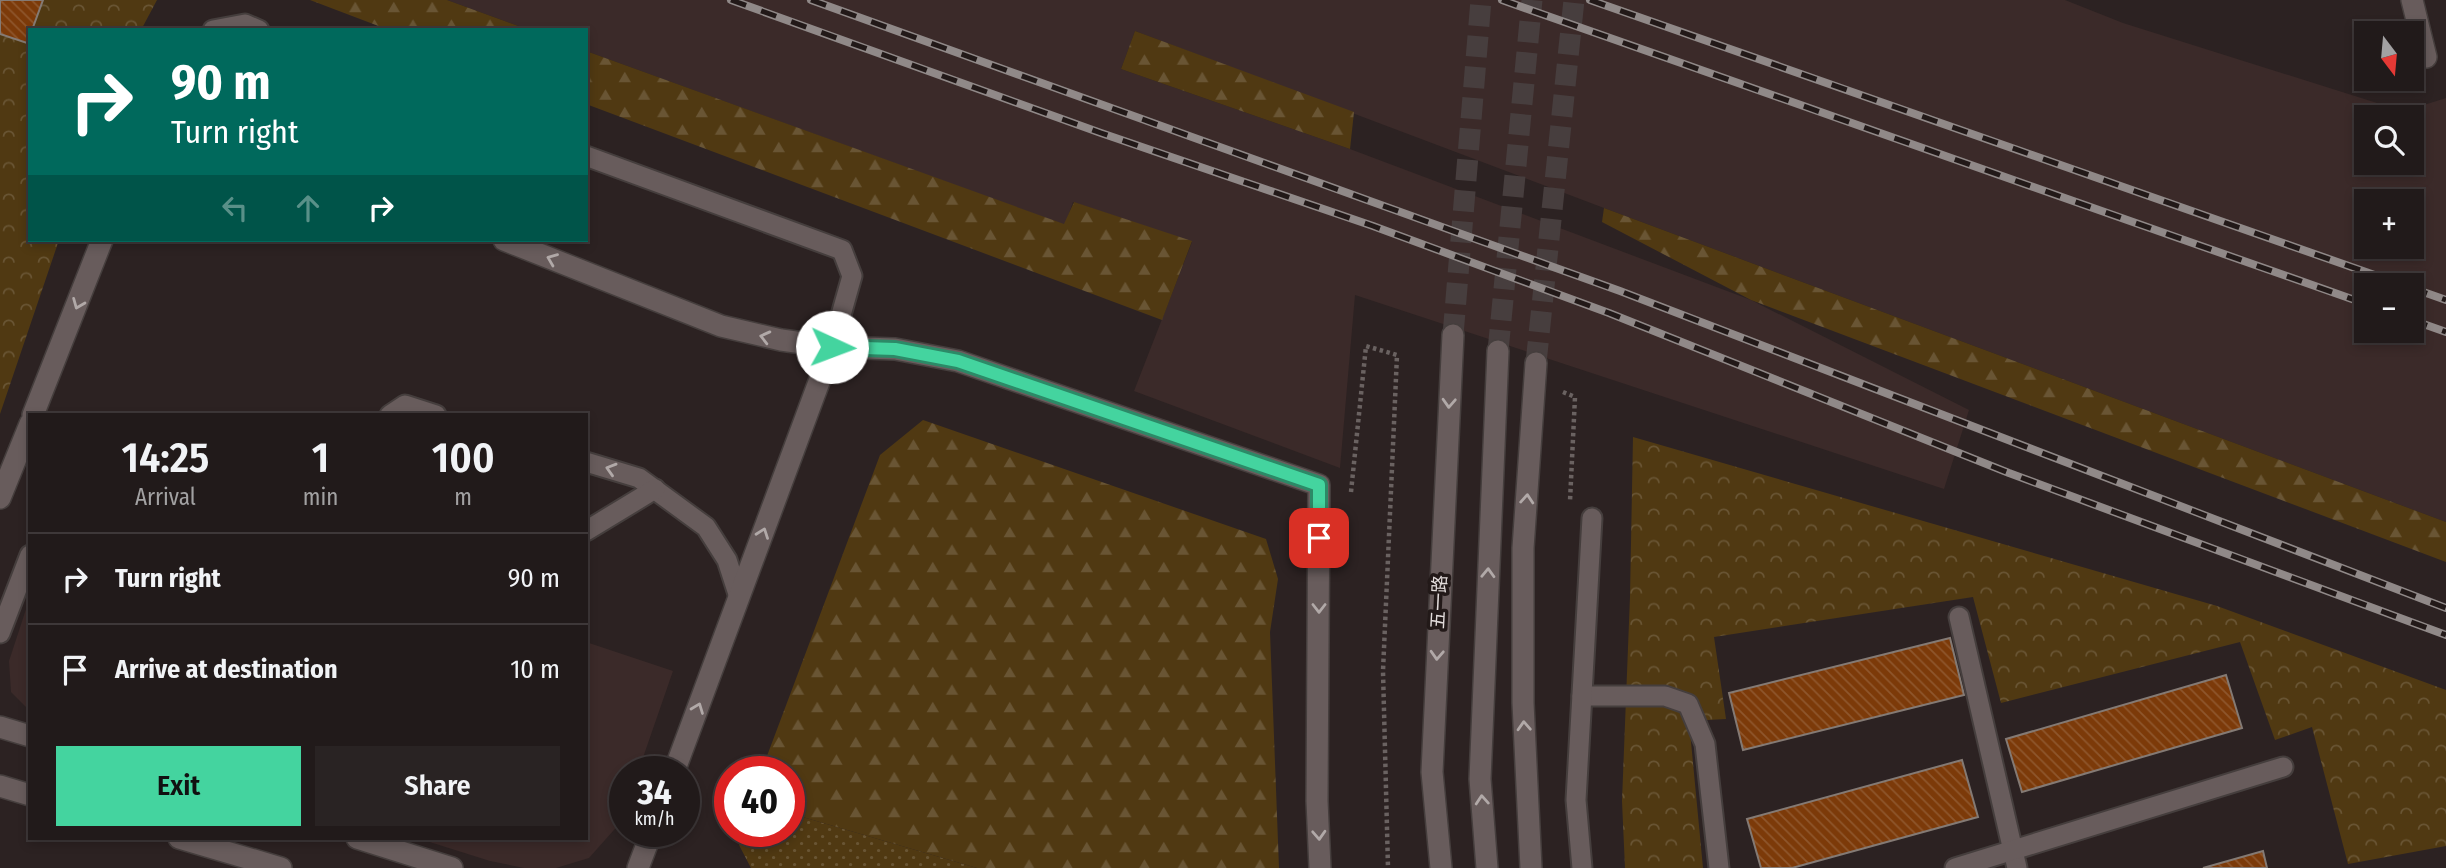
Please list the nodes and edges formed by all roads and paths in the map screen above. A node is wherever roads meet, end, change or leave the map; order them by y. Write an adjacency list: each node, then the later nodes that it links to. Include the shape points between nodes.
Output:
1 (2412, 0): 4 (street)
2 (224, 28): 3 (lane, via 245,24)
3 (254, 28)
4 (2426, 57)
5 (588, 157): 9 (lane, via 842,250 852,276)
6 (101, 242): 13 (street, one-way to 13)
7 (509, 242): 9 (street, one-way to 7, via 781,341 721,326)
8 (1453, 335): 43 (street, 五一路, one-way to 43, via 1432,772)
9 (832, 347): 18 (street, via 895,349 958,361); 24 (street, one-way to 9)
10 (1498, 351): 44 (street, one-way to 10, via 1480,779)
11 (1536, 363): 45 (street, one-way to 11, via 1522,704 1523,561)
12 (1563, 391): 21 (path, via 1575,397 1569,514)
13 (34, 413)
14 (393, 413): 15 (lane, via 405,405)
15 (430, 413)
16 (28, 429): 20 (street)
17 (588, 463): 19 (lane, one-way to 17, via 639,478)
18 (1319, 485): 41 (street, one-way to 41); 42 (path, via 1351,493 1366,346 1397,355 1383,671)
19 (655, 489): 22 (lane); 24 (lane, via 706,527 727,560)
20 (0, 498)
21 (1592, 518): 27 (lane)
22 (588, 530)
23 (28, 560): 26 (lane)
24 (739, 597): 30 (street, one-way to 24)
25 (1959, 617): 37 (lane)
26 (0, 634)
27 (1583, 696): 46 (lane, via 1576,800); 47 (lane, via 1665,696 1688,704 1705,744)
28 (0, 727): 29 (street)
29 (28, 735)
30 (680, 756)
31 (2283, 767): 37 (lane)
32 (0, 786): 33 (street)
33 (28, 794)
34 (186, 840): 38 (street)
35 (363, 840): 39 (street)
36 (646, 847): 40 (street)
37 (2015, 859): 48 (lane)
38 (281, 868)
39 (453, 868)
40 (638, 868)
41 (1320, 868)
42 (1388, 868)
43 (1441, 868)
44 (1487, 868)
45 (1531, 868)
46 (1582, 868)
47 (1719, 868)
48 (1955, 868)

